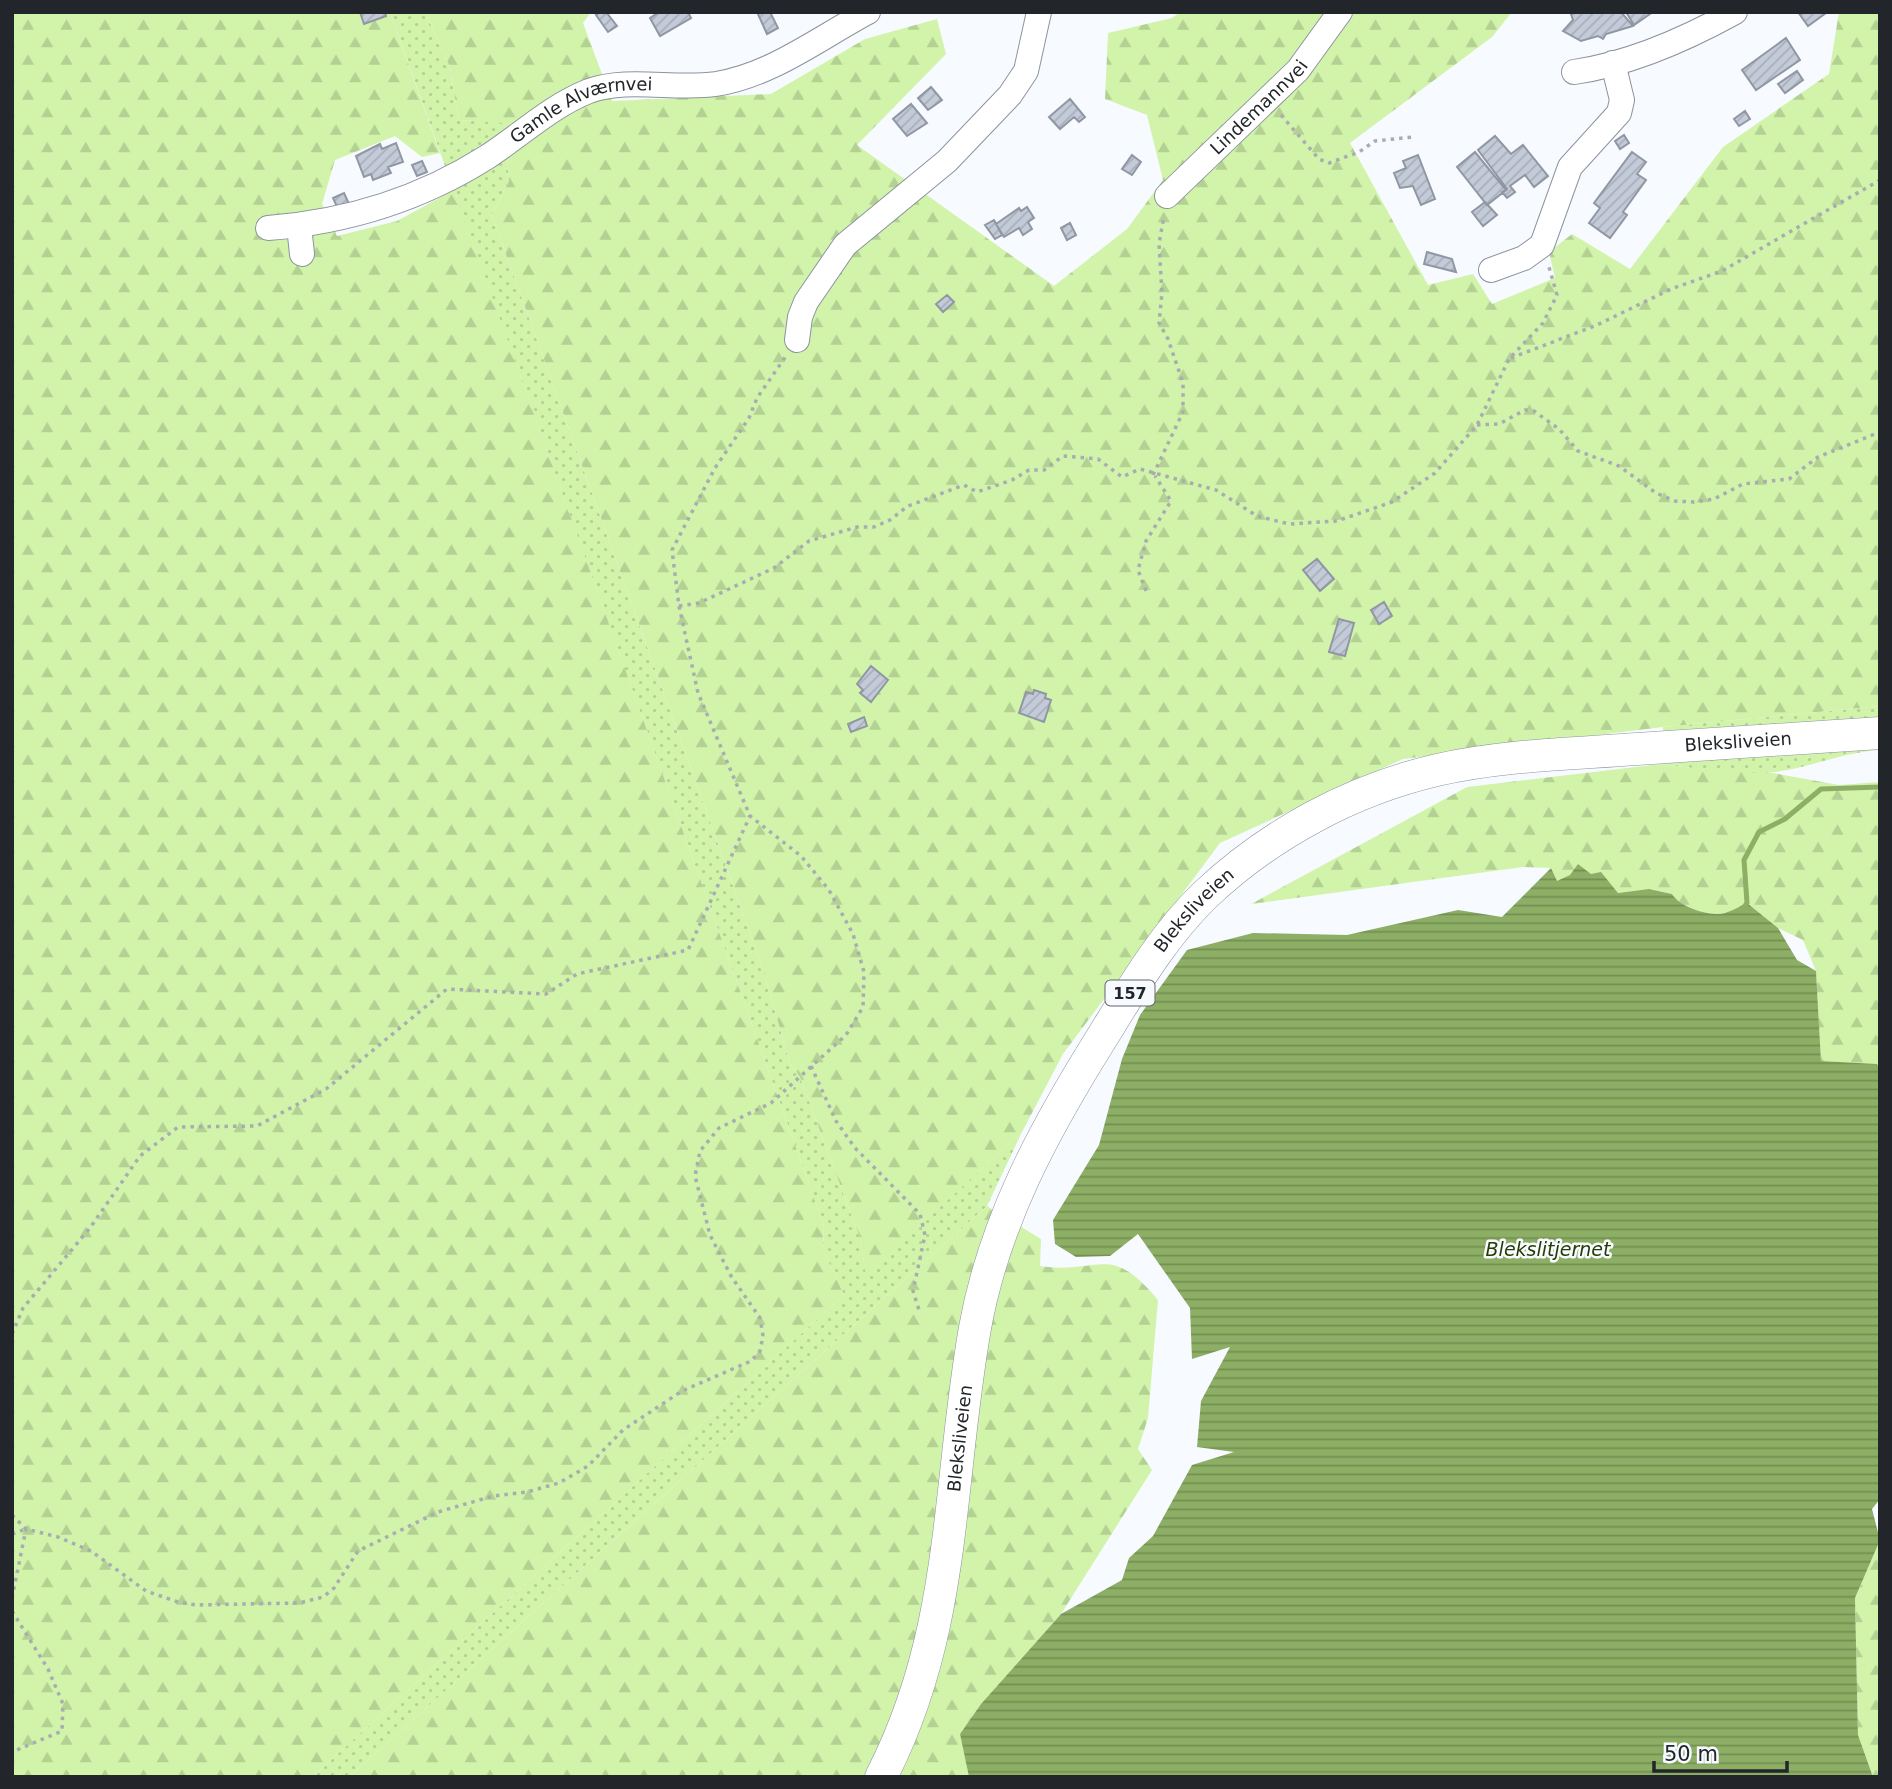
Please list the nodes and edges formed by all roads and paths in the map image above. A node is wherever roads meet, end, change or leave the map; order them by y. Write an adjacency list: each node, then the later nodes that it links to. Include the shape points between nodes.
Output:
1 (868, 12): 11 (street, Gamle Alværnvei, via 770,66 731,80 592,90 558,106 485,158 404,200)
2 (1039, 12): 16 (street, via 1026,71 1010,95 947,161 845,245 806,302)
3 (1340, 12): 7 (street, Lindemannvei, via 1298,70)
4 (1735, 12): 5 (street, via 1676,41)
5 (1613, 63): 6 (street); 13 (street, via 1622,100 1619,113 1570,167)
6 (1574, 72)
7 (1269, 100): 8 (path, via 1319,159 1329,163 1375,141); 10 (street, Lindemannvei)
8 (1413, 137)
9 (1880, 180): 17 (path, via 1722,271)
10 (1167, 196): 20 (path, via 1158,244 1159,323 1183,383 1182,412)
11 (299, 226): 12 (street, Gamle Alværnvei); 14 (street)
12 (268, 228)
13 (1538, 249): 15 (street); 17 (path, via 1552,271 1557,295 1543,323)
14 (302, 254)
15 (1491, 270)
16 (797, 340): 22 (path, via 715,468 672,550)
17 (1509, 359): 18 (path)
18 (1477, 425): 19 (path, via 1499,424 1525,410 1534,411 1578,451 1619,466 1656,494 1695,502 1714,499 1743,484 1789,479 1818,457); 20 (path, via 1435,473 1392,502 1337,521 1289,524 1257,516 1216,490)
19 (1880, 432)
20 (1153, 475): 21 (path, via 1171,501 1146,541 1138,570); 22 (path, via 1139,469 1122,477 1098,459 1063,456 1044,470 1029,470 977,492 964,485 908,506 874,527 857,527 810,541 764,574 699,603)
21 (1146, 591)
22 (679, 606): 24 (path, via 698,693)
23 (1880, 733): 34 (main road, Bleksliveien / 157, via 1587,752 1437,770 1354,798 1298,826 1241,864 1201,900 1167,939 1083,1067 1047,1128 1008,1210 989,1265 975,1332 942,1599 916,1697)
24 (750, 816): 25 (path, via 801,856 830,890 853,934 864,972 863,1007 846,1035); 27 (path, via 688,950 578,974 546,994 447,989 326,1089 257,1126 178,1127 140,1156 90,1228 23,1308)
25 (811, 1066): 26 (path, via 836,1121 855,1148 920,1214 925,1235 913,1291); 29 (path, via 771,1103 719,1128 700,1151 695,1176 710,1235 731,1276 761,1318 760,1351 751,1361 682,1391 632,1423 588,1466 559,1483 438,1512 358,1551 334,1588 323,1597 299,1603 178,1602 146,1591 91,1551)
26 (919, 1310)
27 (12, 1334)
28 (12, 1515): 29 (path)
29 (26, 1529): 30 (path); 31 (path)
30 (12, 1534)
31 (12, 1598)
32 (12, 1611): 33 (path, via 48,1669 63,1704 62,1731)
33 (12, 1752)
34 (881, 1777)

